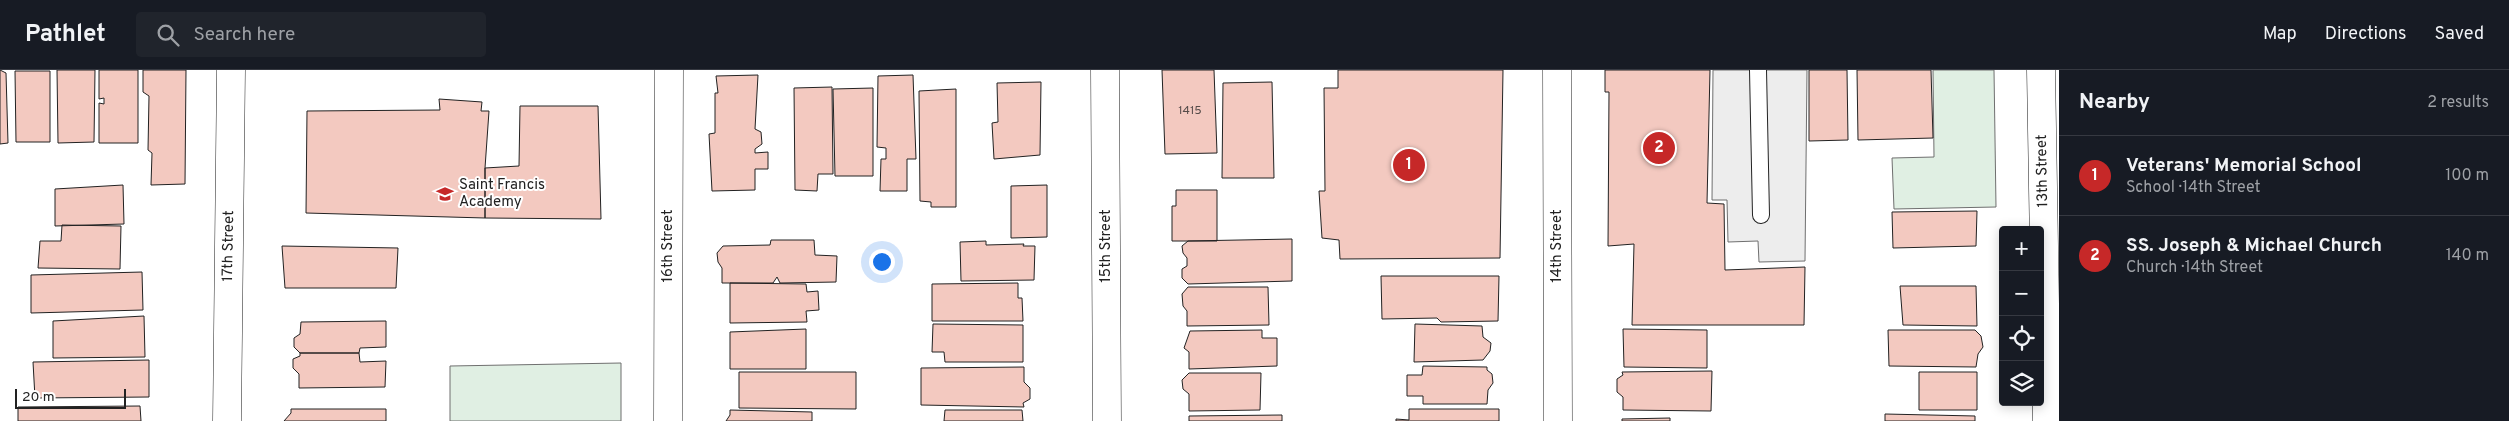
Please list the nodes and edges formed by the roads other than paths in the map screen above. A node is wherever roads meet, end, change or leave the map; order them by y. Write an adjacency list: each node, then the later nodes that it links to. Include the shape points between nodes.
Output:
1 (231, 70): 8 (street, 17th Street)
2 (669, 70): 9 (street, 16th Street)
3 (1105, 70): 10 (street, 15th Street)
4 (1557, 70): 11 (street, 14th Street)
5 (1758, 70): 7 (lane)
6 (2041, 70): 12 (street, 13th Street)
7 (1761, 215)
8 (227, 421)
9 (668, 421)
10 (1107, 421)
11 (1558, 421)
12 (2047, 421)

